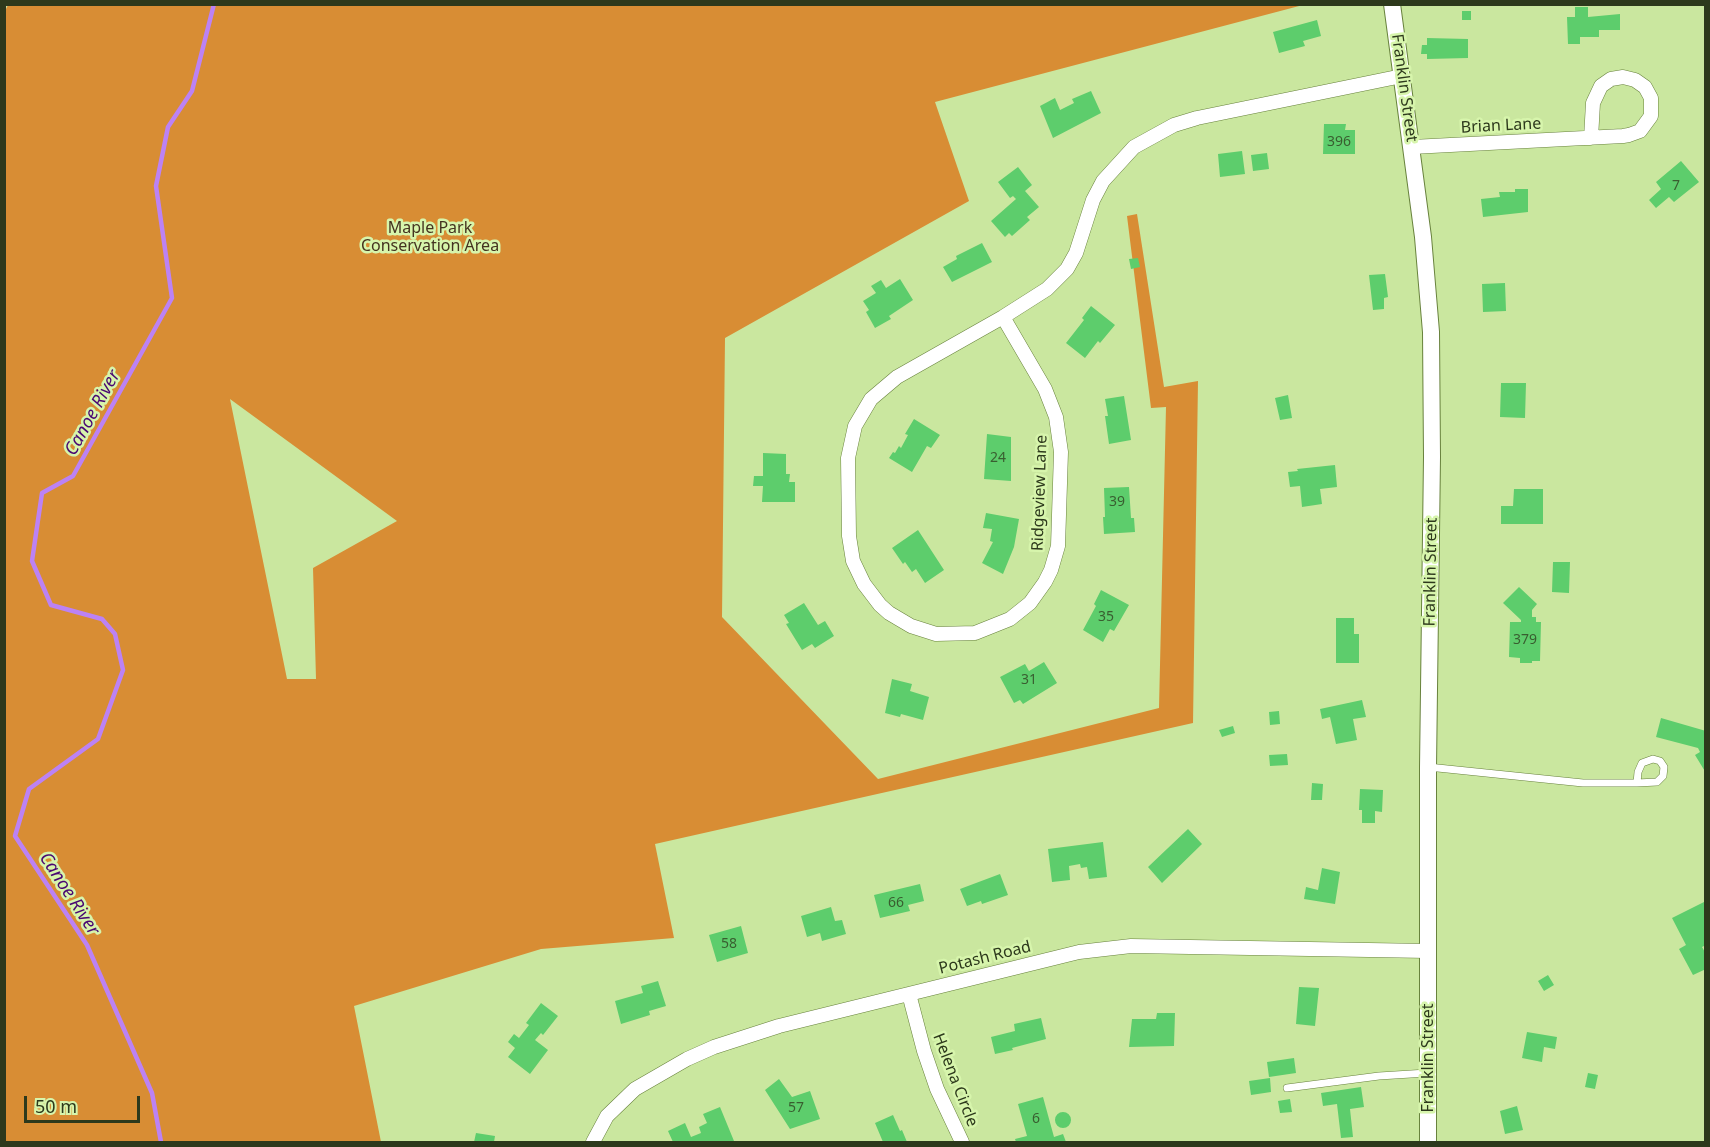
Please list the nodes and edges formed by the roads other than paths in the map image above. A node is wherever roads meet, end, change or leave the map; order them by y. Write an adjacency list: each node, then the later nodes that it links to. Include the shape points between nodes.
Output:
1 (1392, 4): 2 (street, Franklin Street)
2 (1402, 76): 4 (street, Franklin Street); 5 (street, Ridgeview Lane, via 1197,118 1174,125 1134,147 1103,182 1093,200 1067,269 1047,289)
3 (1591, 138): 3 (street, Brian Lane, via 1629,135 1644,126 1652,110 1645,87 1623,77 1601,86 1593,103); 4 (street, Brian Lane)
4 (1412, 147): 6 (street, Franklin Street, via 1431,344)
5 (1003, 317): 5 (street, Ridgeview Lane, via 886,385 864,409 851,441 849,536 858,573 871,595 889,613 936,634 975,633 1010,619 1030,603 1046,582 1058,546 1061,452 1056,417 1045,389)
6 (1428, 767): 7 (lane, via 1583,783); 8 (street, Franklin Street)
7 (1637, 783)
8 (1428, 951): 9 (street, Potash Road, via 1113,947); 10 (street, Franklin Street)
9 (909, 994): 12 (street, Potash Road, via 758,1032 687,1059 627,1096 607,1116); 13 (street, Helena Circle, via 924,1051)
10 (1427, 1073): 11 (lane); 14 (street, Franklin Street)
11 (1287, 1088)
12 (593, 1143)
13 (962, 1143)
14 (1428, 1143)

